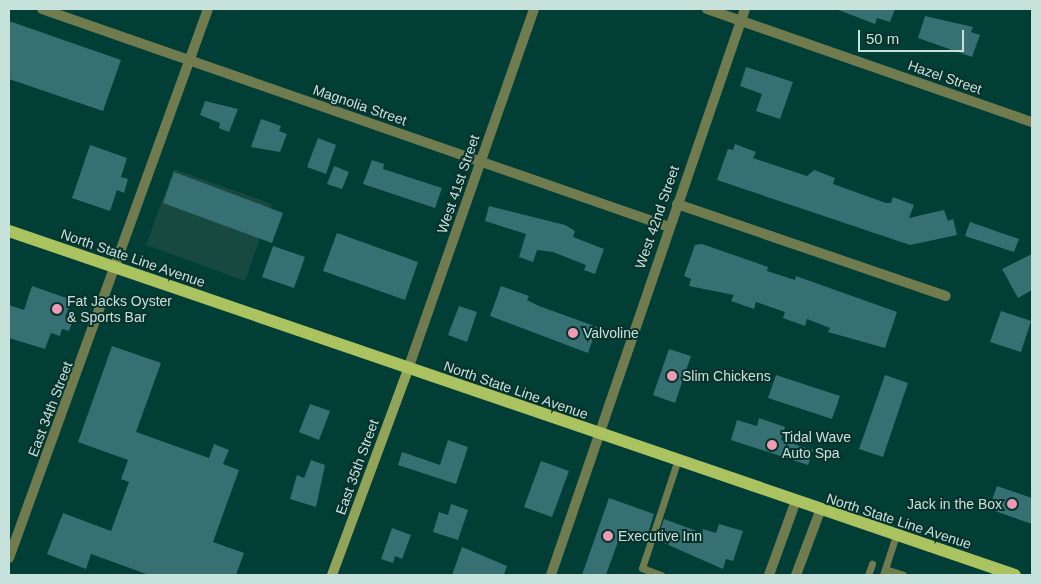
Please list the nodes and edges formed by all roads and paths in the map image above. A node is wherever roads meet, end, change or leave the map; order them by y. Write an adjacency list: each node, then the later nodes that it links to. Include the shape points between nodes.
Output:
1 (42, 9): 7 (street, Magnolia Street)
2 (208, 9): 7 (street, East 34th Street)
3 (534, 9): 9 (street, West 41st Street)
4 (707, 9): 6 (street, Hazel Street)
5 (745, 9): 6 (street, West 42nd Street)
6 (741, 20): 8 (street, Hazel Street); 10 (street, West 42nd Street)
7 (190, 60): 9 (street, Magnolia Street); 13 (street, East 34th Street)
8 (1032, 122)
9 (480, 161): 11 (street, Magnolia Street); 15 (street, West 41st Street)
10 (677, 204): 11 (street, West 42nd Street); 14 (street)
11 (669, 227): 16 (street, West 42nd Street)
12 (9, 231): 13 (main road, North State Line Avenue)
13 (117, 269): 15 (main road, North State Line Avenue); 21 (street, East 34th Street)
14 (946, 296)
15 (408, 369): 16 (main road, North State Line Avenue); 24 (street, East 35th Street)
16 (596, 434): 17 (main road, North State Line Avenue); 25 (street, West 42nd Street, via 587,475)
17 (676, 462): 18 (main road, North State Line Avenue); 26 (lane, via 642,568)
18 (796, 503): 19 (main road, North State Line Avenue); 27 (street)
19 (820, 511): 20 (main road, North State Line Avenue); 28 (street)
20 (896, 536): 23 (lane); 31 (main road, North State Line Avenue)
21 (9, 558)
22 (872, 564): 29 (lane)
23 (884, 572): 30 (lane)
24 (332, 575)
25 (551, 575)
26 (661, 575)
27 (769, 575)
28 (796, 575)
29 (868, 575)
30 (903, 575)
31 (1015, 575)

